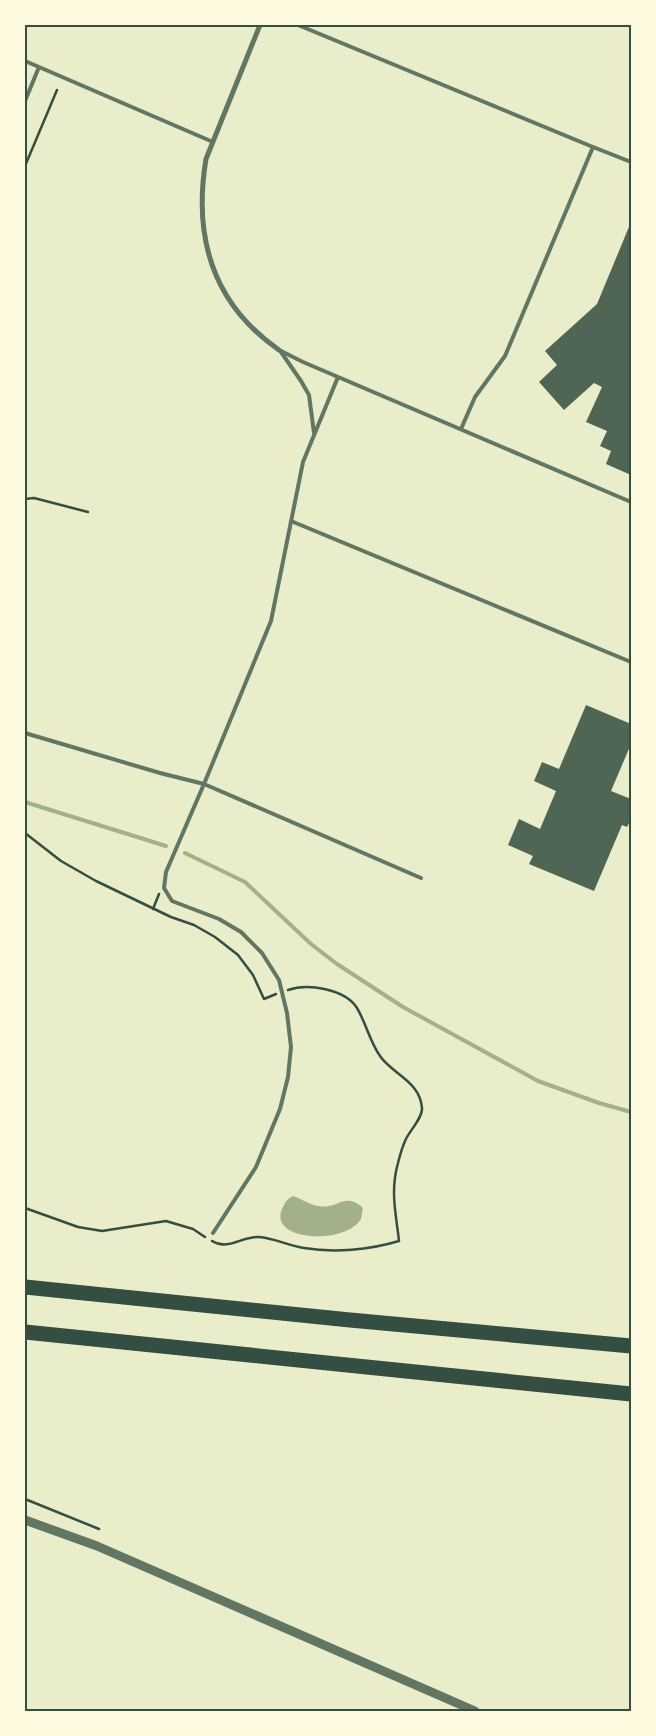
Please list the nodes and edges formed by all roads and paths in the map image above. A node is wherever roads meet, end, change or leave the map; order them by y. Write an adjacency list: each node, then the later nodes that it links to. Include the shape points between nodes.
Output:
1 (260, 25): 7 (street)
2 (298, 25): 8 (lane)
3 (25, 61): 4 (lane)
4 (39, 67): 6 (lane); 7 (lane)
5 (57, 90): 10 (path)
6 (25, 101)
7 (213, 142): 11 (street, via 202,183 202,224 209,260 241,316)
8 (593, 147): 9 (lane); 13 (lane, via 505,356 475,397)
9 (631, 162)
10 (25, 166)
11 (279, 350): 12 (lane); 14 (lane, via 309,395)
12 (338, 377): 13 (lane); 14 (lane)
13 (461, 429): 16 (lane)
14 (314, 434): 18 (lane, via 301,468)
15 (25, 499): 17 (path, via 34,498)
16 (631, 502)
17 (88, 512)
18 (291, 521): 19 (lane); 21 (lane, via 271,621)
19 (631, 662)
20 (25, 732): 21 (lane)
21 (204, 784): 23 (lane); 24 (lane, via 166,872)
22 (25, 834): 25 (path, via 96,882)
23 (421, 878)
24 (164, 888): 25 (path); 26 (lane, via 172,900 219,919 241,932 262,953 279,980)
25 (153, 909): 26 (path, via 216,937 238,955 264,999)
26 (282, 992): 27 (path, via 293,988 323,988 356,1006 380,1058 411,1084 419,1098 421,1117 405,1141 393,1185 398,1242 347,1250 304,1248 260,1237 225,1246 193,1229 166,1221 102,1231 78,1227); 28 (lane, via 291,1047 280,1109 256,1167)
27 (25, 1208)
28 (213, 1234)
29 (25, 1286): 32 (highway)
30 (25, 1332): 33 (highway)
31 (25, 1336): 33 (highway)
32 (631, 1346)
33 (215, 1351): 34 (highway)
34 (631, 1394)
35 (25, 1499): 37 (path)
36 (25, 1520): 38 (street, via 96,1546)
37 (99, 1529)
38 (475, 1711)

